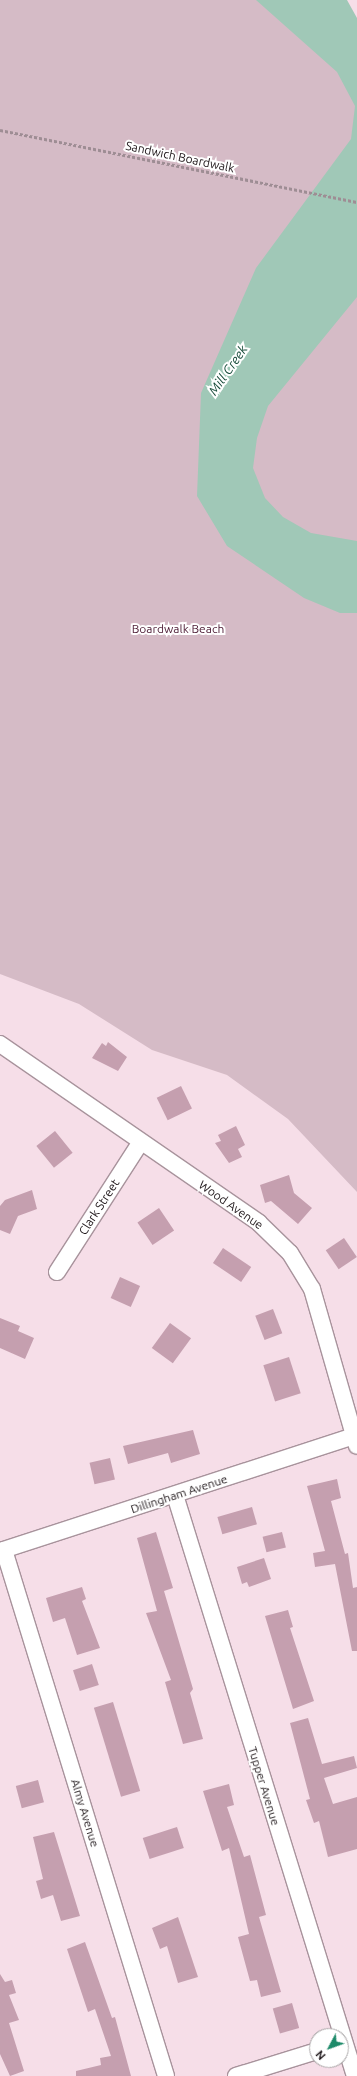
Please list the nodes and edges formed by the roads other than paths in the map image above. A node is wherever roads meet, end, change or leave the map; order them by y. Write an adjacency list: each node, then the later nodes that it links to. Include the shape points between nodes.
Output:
1 (0, 1044): 2 (street, Wood Avenue)
2 (140, 1143): 3 (street, Clark Street); 4 (street, Wood Avenue, via 259,1223 290,1253 312,1289)
3 (57, 1272)
4 (356, 1439): 5 (street, Dillingham Avenue)
5 (175, 1495): 6 (street, Dillingham Avenue); 7 (street, Tupper Avenue)
6 (2, 1551): 10 (street, Almy Avenue)
7 (343, 2028)
8 (349, 2050): 12 (street, Tupper Avenue)
9 (309, 2053): 11 (street)
10 (166, 2076)
11 (236, 2076)
12 (355, 2076)

